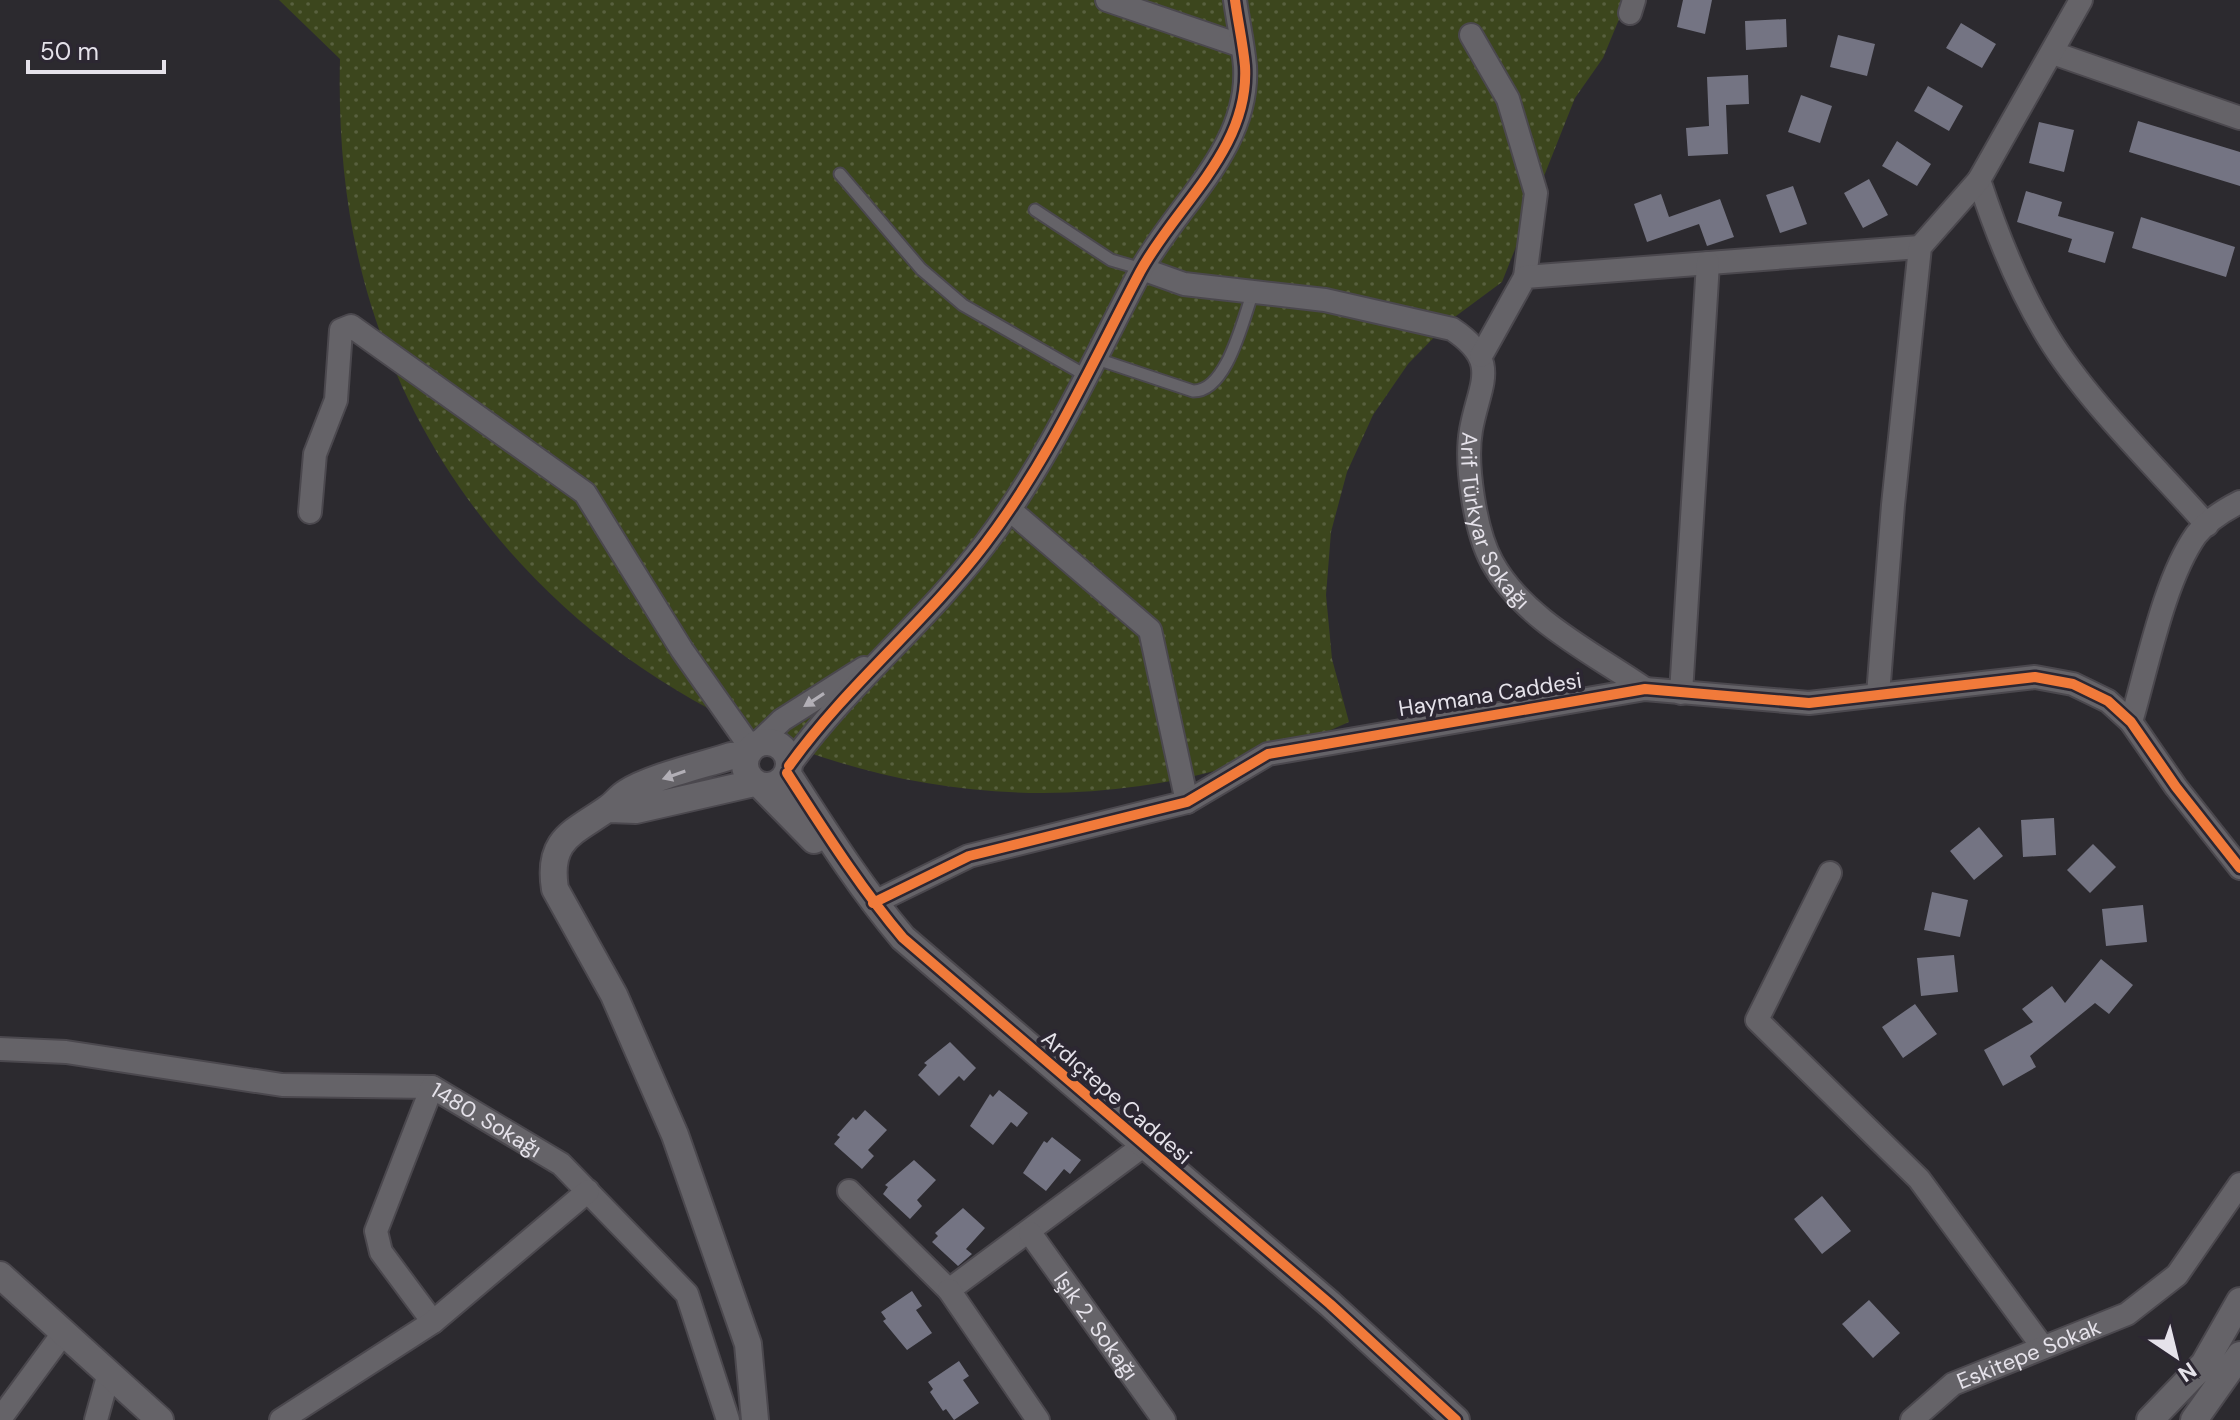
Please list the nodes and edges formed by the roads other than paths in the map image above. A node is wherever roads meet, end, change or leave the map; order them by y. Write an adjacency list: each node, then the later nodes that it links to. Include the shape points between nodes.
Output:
1 (1107, 0): 5 (street)
2 (1235, 0): 5 (street)
3 (2081, 0): 6 (street)
4 (1471, 35): 14 (street, via 1508,99 1536,193)
5 (1242, 46): 13 (street, via 1245,69 1235,128)
6 (2053, 53): 7 (street); 9 (street)
7 (2240, 118)
8 (840, 174): 17 (lane, via 921,269 963,305)
9 (1979, 180): 11 (street); 21 (street, via 2011,269 2049,339)
10 (1035, 210): 13 (lane, via 1111,260)
11 (1920, 247): 12 (street); 25 (street)
12 (1708, 263): 14 (street); 24 (street)
13 (1142, 269): 15 (street, via 1184,284); 17 (street)
14 (1525, 277): 16 (street)
15 (1253, 292): 16 (street, via 1325,300 1452,329); 17 (lane, via 1227,362 1205,390)
16 (1481, 356): 23 (street, Arif Türkyar Sokağı, via 1484,390 1471,430 1469,472 1490,560 1517,599)
17 (1092, 367): 19 (street)
18 (2240, 502): 21 (street)
19 (1010, 510): 22 (street, via 947,590); 30 (street, via 1150,630)
20 (310, 512): 27 (street, via 315,454 336,400 338,337 351,326 585,493 682,650)
21 (2207, 525): 26 (street, via 2180,561)
22 (875, 662): 27 (street, one-way to 27, via 782,720); 28 (street)
23 (1645, 689): 24 (street, Haymana Caddesi); 30 (street, Haymana Caddesi, via 1268,754)
24 (1681, 693): 25 (street, Haymana Caddesi, via 1809,703)
25 (1878, 695): 26 (street, Haymana Caddesi, via 2035,677 2073,684 2108,701)
26 (2131, 722): 32 (street, Haymana Caddesi)
27 (751, 749): 28 (street, via 780,745 789,758); 29 (street, via 745,770); 31 (street, one-way to 31, via 626,792)
28 (788, 770): 29 (street, via 776,784); 34 (street, Ardıçtepe Caddesi)
29 (758, 784): 31 (street, via 636,810); 34 (street, Ardıçtepe Caddesi)
30 (1187, 802): 35 (street, Haymana Caddesi, via 969,856)
31 (609, 809): 56 (street, via 582,823 559,845 555,889 614,995 675,1135 748,1344)
32 (2240, 868)
33 (1830, 873): 48 (street, via 1757,1020 1919,1179)
34 (853, 877): 35 (street, Ardıçtepe Caddesi)
35 (873, 903): 38 (street, Ardıçtepe Caddesi, via 903,938)
36 (0, 1049): 37 (street, 1480. Sokağı, via 66,1052 282,1085)
37 (432, 1087): 40 (street, 1480. Sokağı, via 561,1164); 46 (street, via 376,1231 381,1252)
38 (1143, 1146): 42 (street); 59 (street, Ardıçtepe Caddesi, via 1330,1304)
39 (2240, 1184): 48 (street, Eskitepe Sokak, via 2177,1275 2127,1314)
40 (588, 1191): 46 (street); 55 (street, 1480. Sokağı, via 687,1294)
41 (849, 1191): 44 (street)
42 (1030, 1233): 44 (street); 58 (street, Işık 2. Sokağı)
43 (0, 1275): 47 (street)
44 (949, 1290): 57 (street)
45 (2240, 1301): 61 (street, via 2204,1364)
46 (433, 1322): 54 (street)
47 (64, 1332): 50 (street); 51 (street)
48 (2042, 1346): 60 (street, Eskitepe Sokak, via 1953,1384)
49 (2240, 1355): 62 (street)
50 (109, 1373): 52 (street); 53 (street)
51 (0, 1419)
52 (96, 1420)
53 (160, 1420)
54 (281, 1420)
55 (728, 1420)
56 (755, 1420)
57 (1038, 1420)
58 (1164, 1420)
59 (1456, 1420)
60 (1912, 1420)
61 (2150, 1420)
62 (2194, 1420)

